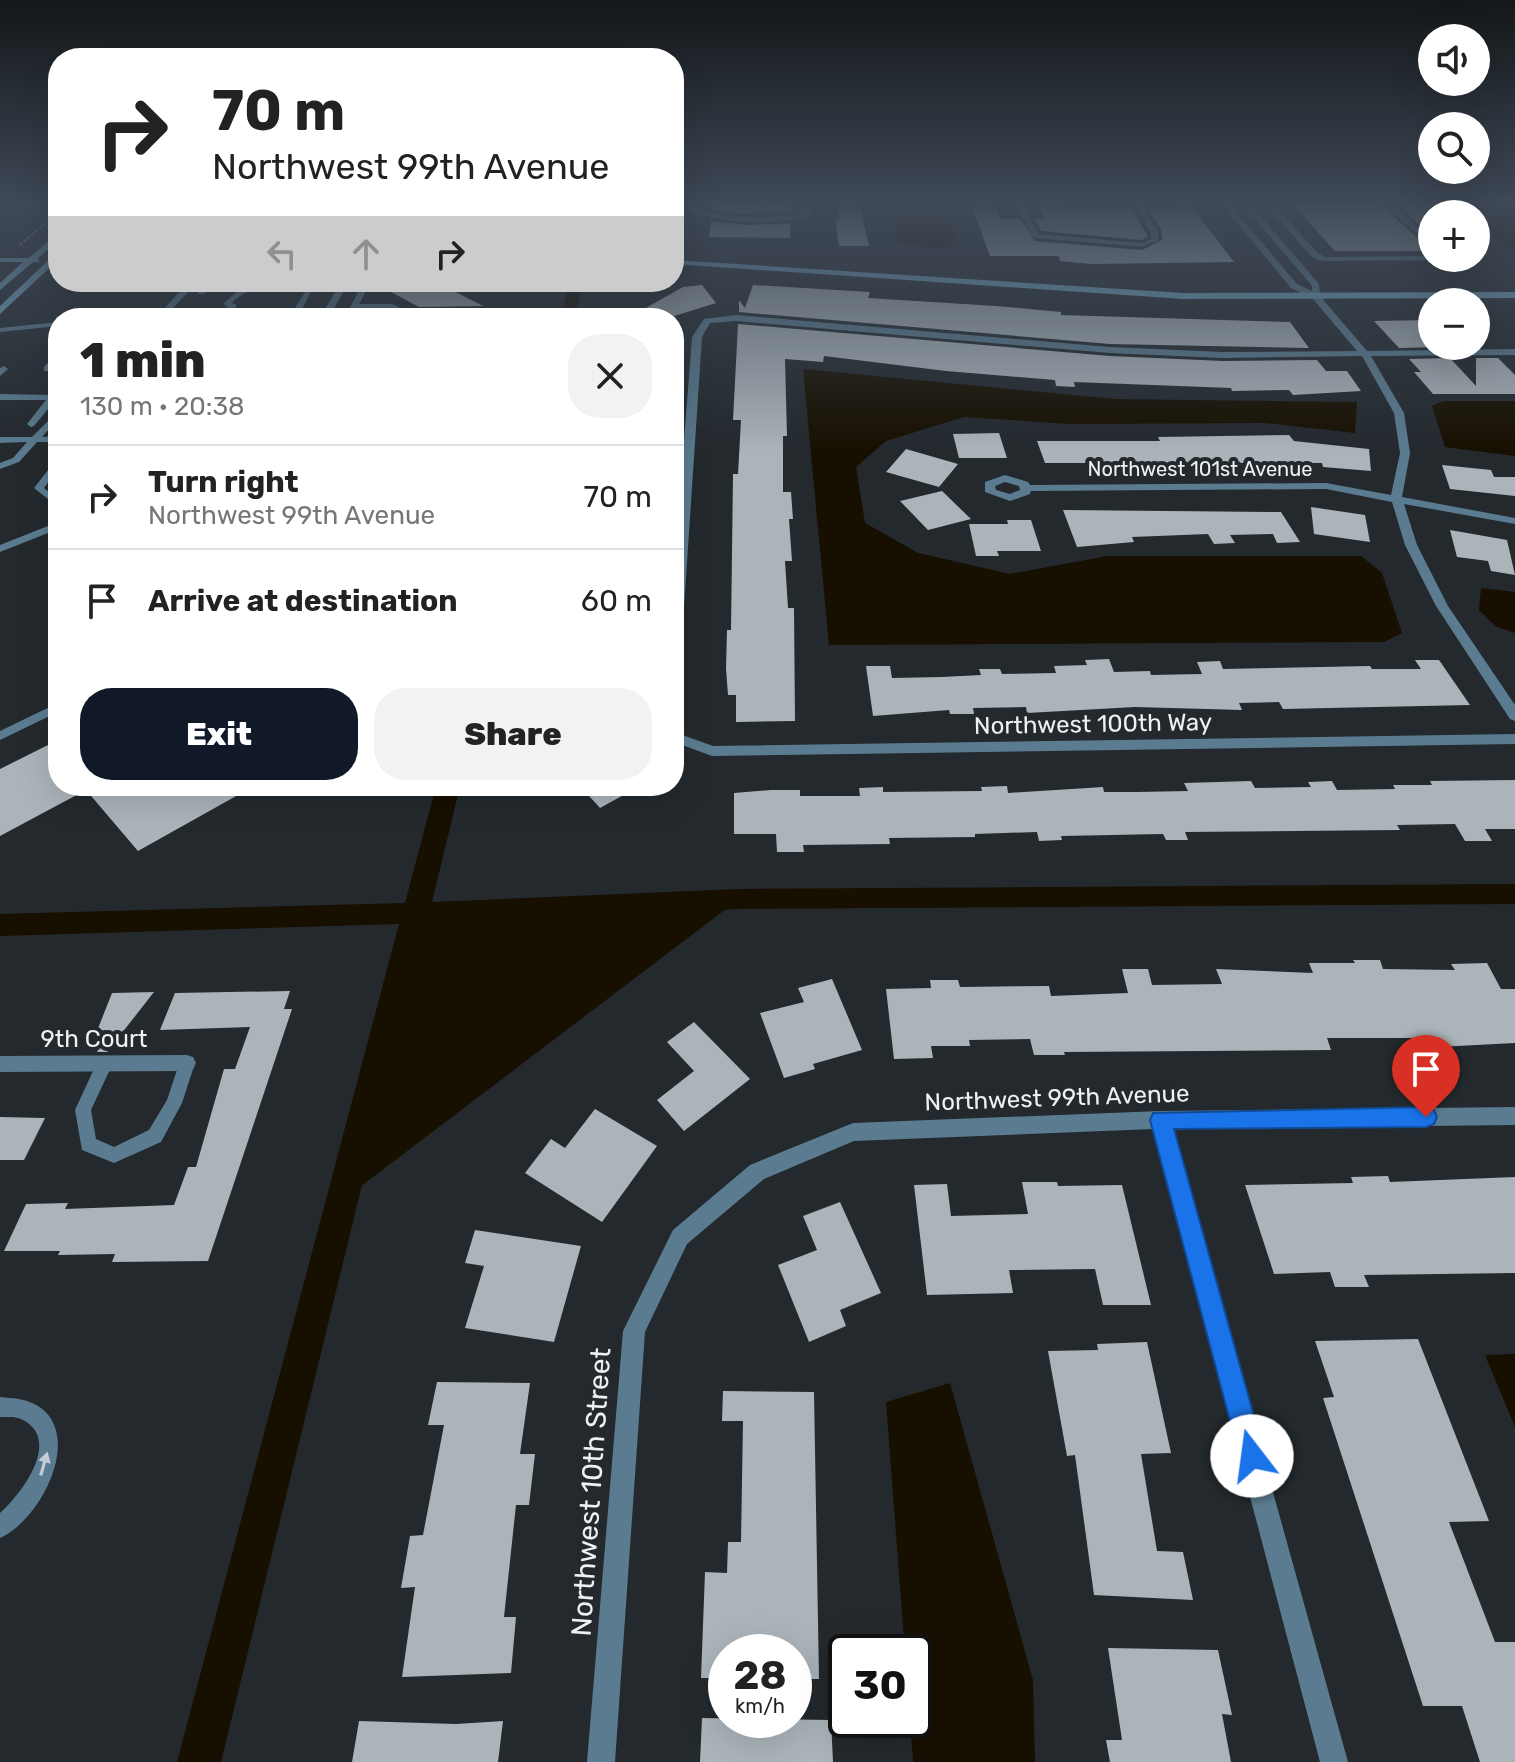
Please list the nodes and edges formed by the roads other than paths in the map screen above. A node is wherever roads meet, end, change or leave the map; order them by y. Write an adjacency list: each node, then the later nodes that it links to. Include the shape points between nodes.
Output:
1 (24, 288): 14 (main road)
2 (1037, 288): 6 (main road)
3 (1304, 288): 6 (street)
4 (1314, 288): 6 (street)
5 (1408, 288): 6 (main road)
6 (1316, 291): 9 (main road); 18 (street)
7 (184, 292): 11 (lane)
8 (270, 292): 10 (lane)
9 (1515, 295)
10 (240, 300): 12 (lane); 13 (lane)
11 (169, 308)
12 (225, 308)
13 (267, 308)
14 (0, 311)
15 (48, 324): 16 (lane)
16 (0, 330)
17 (1515, 352): 18 (street)
18 (1365, 354): 33 (street, via 1399,413 1405,453); 34 (street, via 1110,350 736,318 707,321 697,337)
19 (48, 387): 20 (lane)
20 (0, 388)
21 (0, 397): 22 (lane)
22 (48, 398)
23 (48, 403): 24 (lane, via 27,424)
24 (48, 424)
25 (48, 426): 26 (lane)
26 (36, 439): 27 (lane); 28 (lane); 29 (lane, via 16,460)
27 (48, 439)
28 (0, 440)
29 (0, 466)
30 (48, 476): 32 (lane, via 39,488)
31 (1027, 488): 33 (street, Northwest 101st Avenue, via 1264,484)
32 (48, 496)
33 (1396, 496): 35 (street, Northwest 101st Avenue); 39 (street, via 1411,545 1442,606)
34 (684, 516)
35 (1515, 521)
36 (48, 529): 37 (lane)
37 (0, 549)
38 (48, 712): 40 (lane)
39 (1515, 716)
40 (0, 736)
41 (1515, 739): 42 (street, Northwest 100th Way, via 712,751)
42 (684, 741)
43 (105, 1063): 44 (street, 9th Court); 44 (lane, via 83,1110 88,1144 114,1155 155,1136 174,1103); 45 (street, 9th Court)
44 (187, 1063)
45 (0, 1064)
46 (1515, 1116): 47 (street, Northwest 99th Avenue)
47 (1160, 1120): 48 (street, Northwest 99th Avenue, via 853,1132 757,1172); 52 (street)
48 (680, 1237): 51 (street, Northwest 10th Street, via 634,1331)
49 (0, 1407): 50 (lane, one-way to 49, via 34,1490 49,1445 35,1413 18,1406)
50 (0, 1527)
51 (601, 1762)
52 (1334, 1762)

